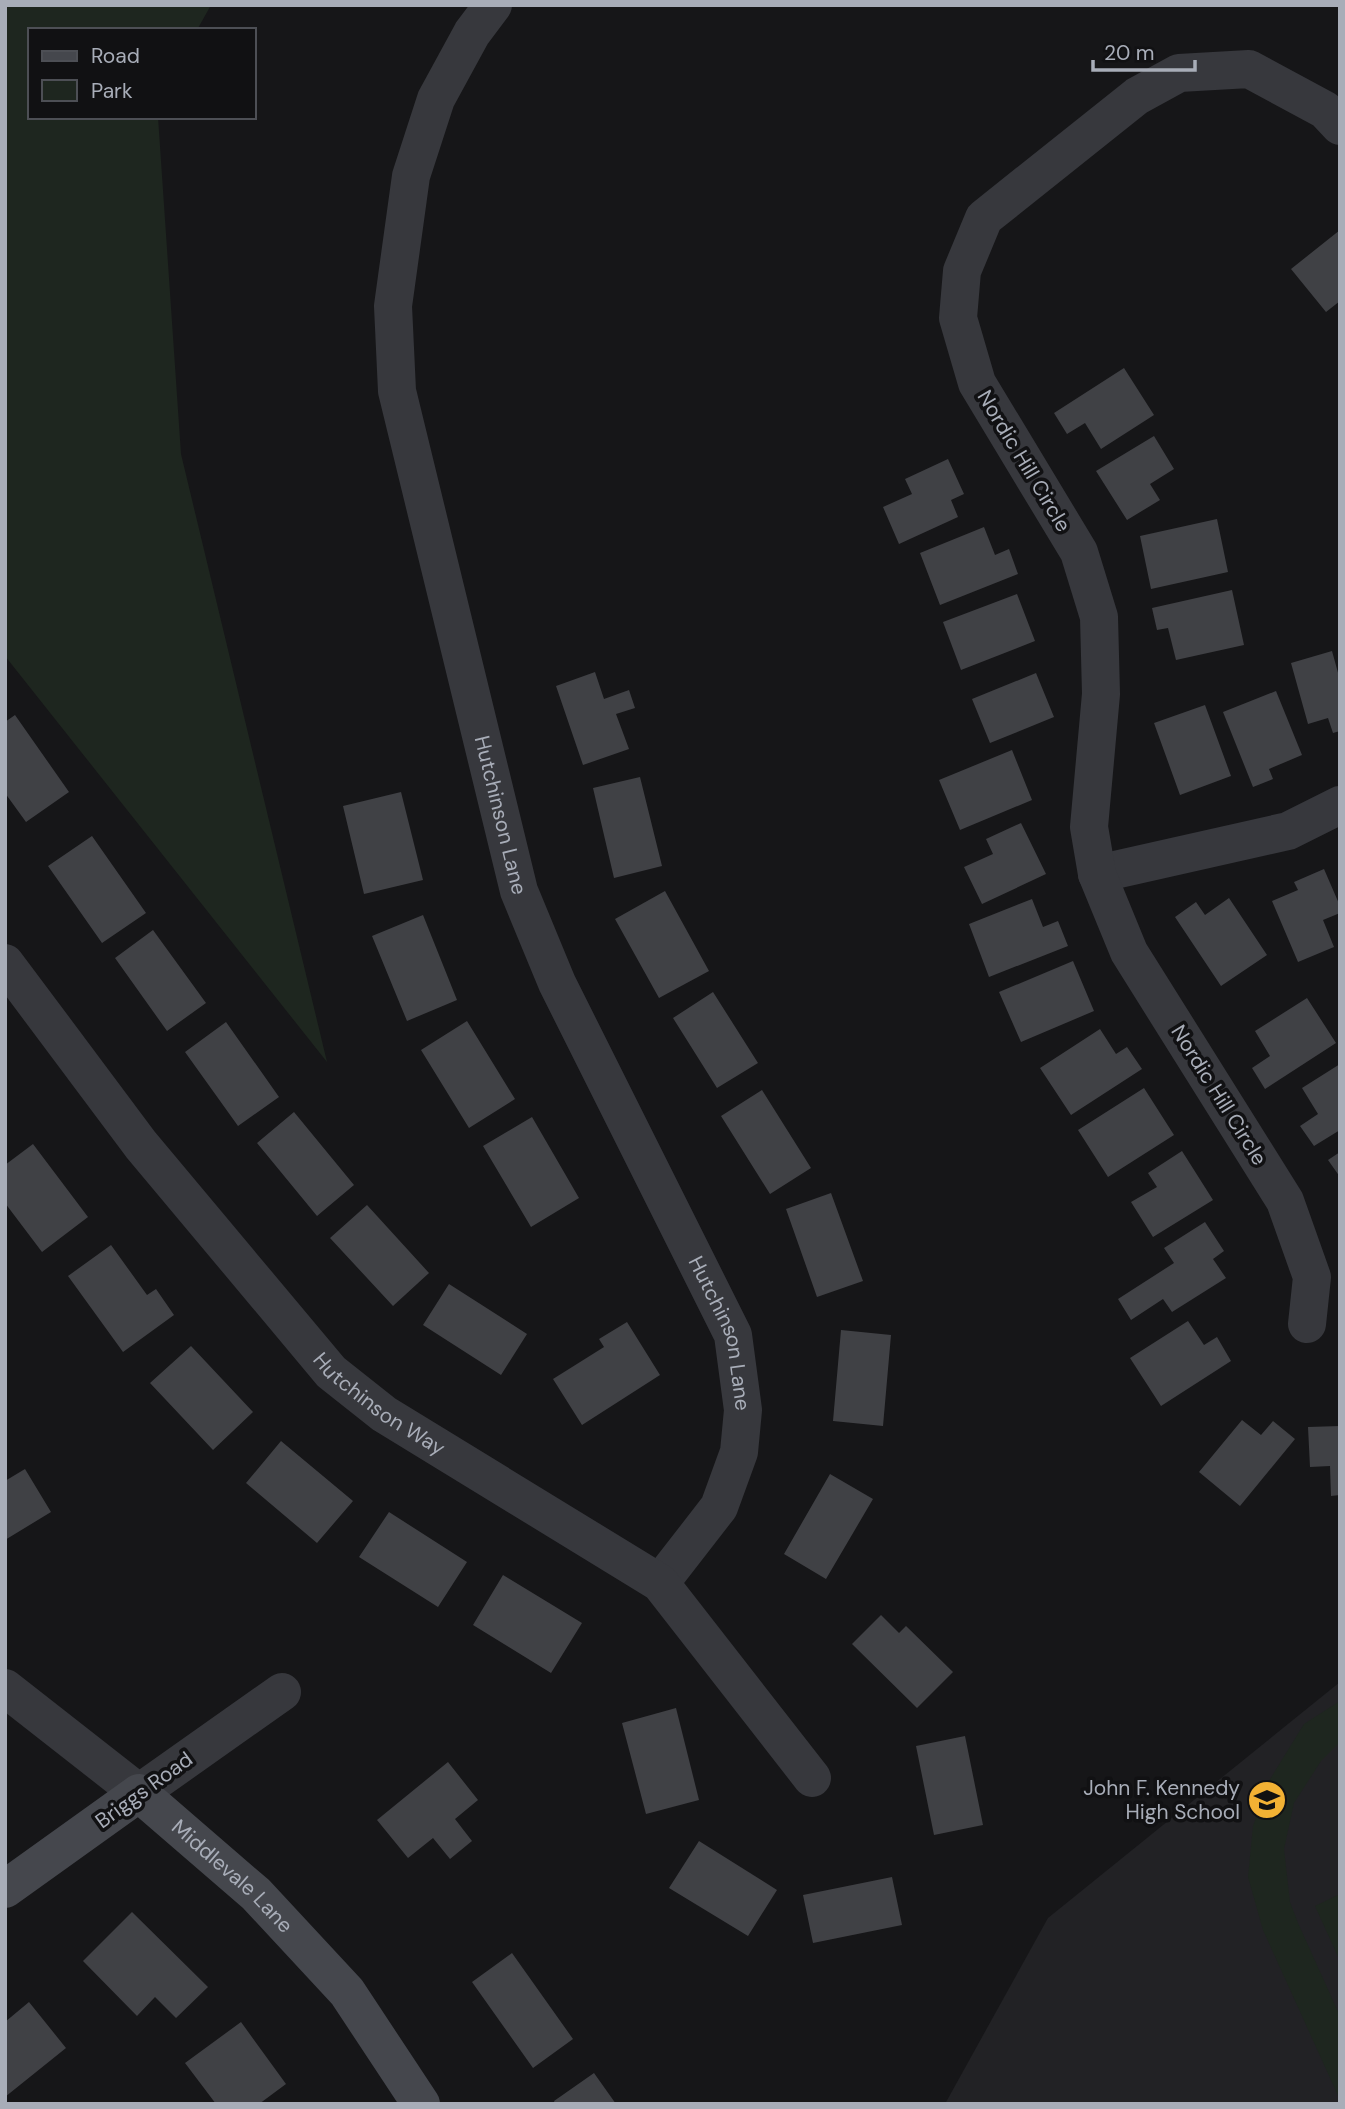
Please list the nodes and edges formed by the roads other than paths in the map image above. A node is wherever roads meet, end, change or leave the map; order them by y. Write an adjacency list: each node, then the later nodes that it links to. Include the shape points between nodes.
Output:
1 (493, 5): 7 (street, Hutchinson Lane, via 436,99 411,176 393,306 397,391 519,891 556,983 733,1335 743,1410 739,1452 719,1507)
2 (1340, 126): 4 (street, Nordic Hill Circle, via 1325,110 1249,69 1179,73 1137,96 984,218 962,271 958,318 977,383 1079,552 1099,617 1101,694 1089,827)
3 (1340, 805): 4 (street, via 1287,831)
4 (1097, 874): 6 (street, Nordic Hill Circle, via 1129,952 1285,1200 1312,1277)
5 (5, 963): 7 (street, Hutchinson Way, via 141,1145 331,1372 384,1414)
6 (1307, 1324)
7 (660, 1583): 10 (street, Hutchinson Way)
8 (5, 1688): 11 (street, Middlevale Lane)
9 (282, 1692): 11 (street, Briggs Road)
10 (812, 1778)
11 (139, 1793): 12 (street, Briggs Road); 13 (street, Middlevale Lane, via 256,1894 347,1992)
12 (5, 1889)
13 (421, 2104)

